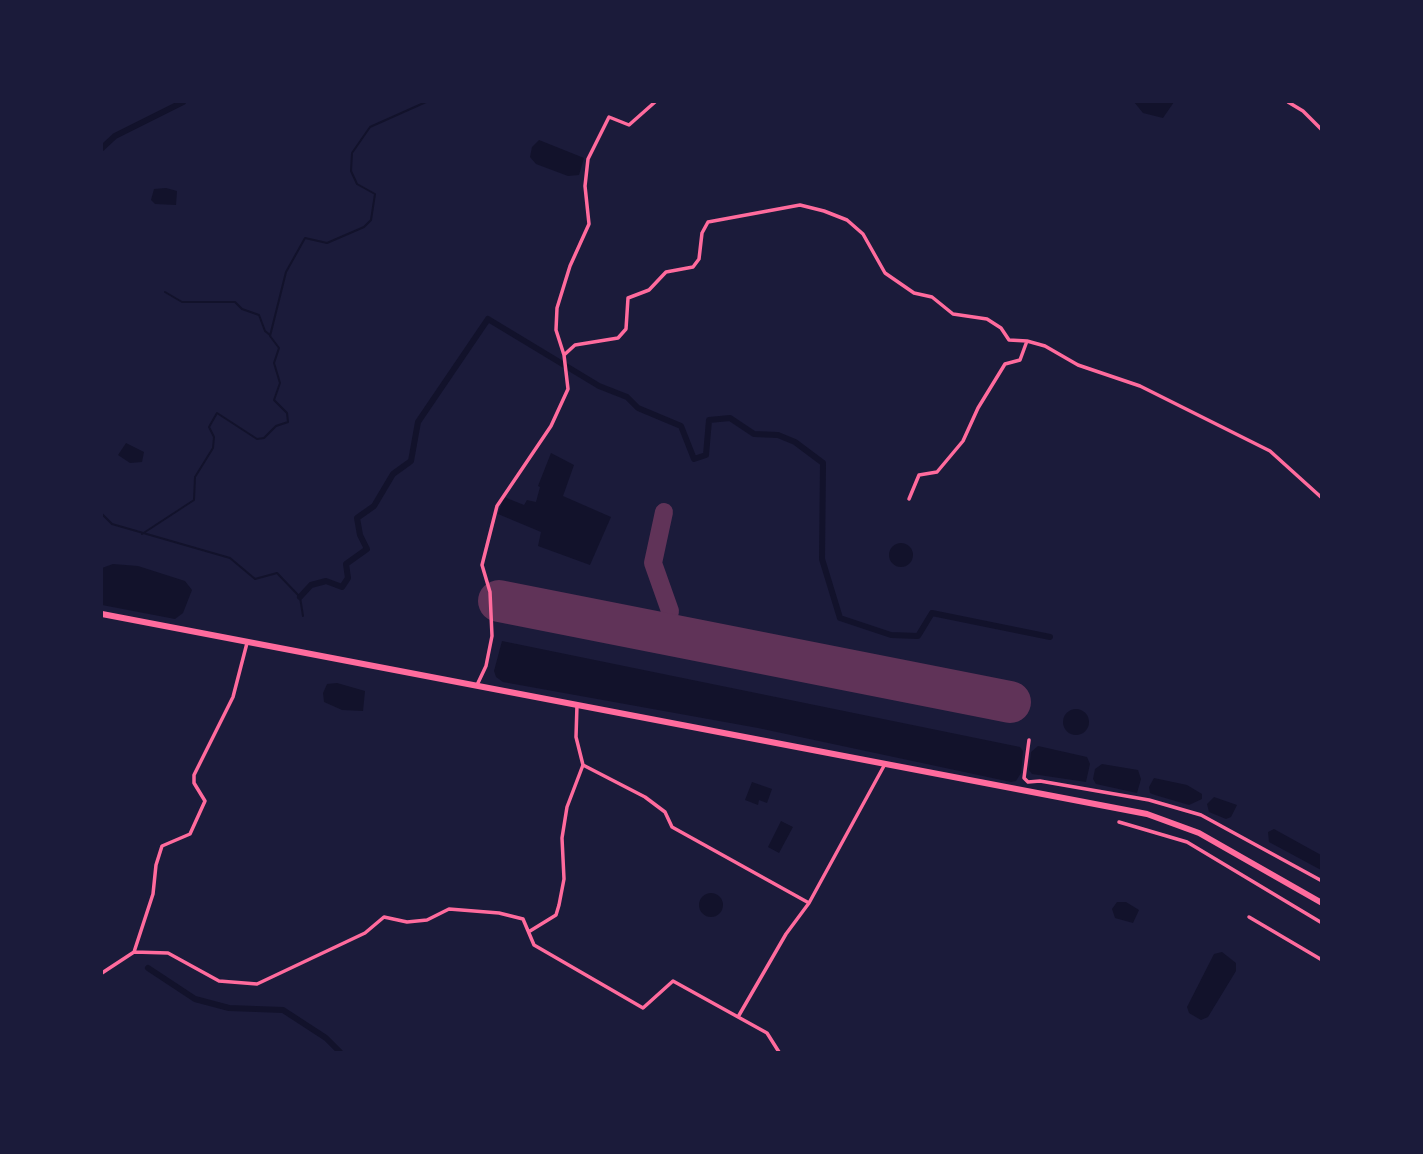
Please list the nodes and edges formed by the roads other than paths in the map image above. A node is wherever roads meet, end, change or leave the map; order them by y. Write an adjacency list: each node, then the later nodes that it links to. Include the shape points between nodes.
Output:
1 (655, 102): 5 (street, via 629,125 608,117 588,159 589,224 557,308 556,331)
2 (1288, 102): 3 (street)
3 (1321, 130)
4 (1027, 341): 5 (street, via 1009,340 987,319 953,314 932,298 914,293 885,273 863,234 847,220 800,205 708,222 693,267 666,272 649,290 628,298 626,329 618,338 575,345); 6 (street, via 1140,386 1270,451); 7 (street, via 1020,360 1005,363 963,441 937,472 919,475)
5 (564, 355): 10 (street, via 568,389 551,426 512,481 492,524 482,565 491,592 492,636)
6 (1321, 498)
7 (909, 499)
8 (102, 614): 9 (highway)
9 (247, 641): 10 (highway); 22 (street, via 233,697 194,775 205,801 190,834 162,846 153,894)
10 (477, 685): 11 (highway)
11 (577, 705): 13 (highway); 14 (street, via 576,737)
12 (1029, 740): 16 (street, via 1024,778 1028,782 1149,800 1201,815)
13 (886, 762): 17 (street); 18 (highway, via 1168,820 1216,842)
14 (583, 765): 17 (street, via 645,797 664,812 672,827); 21 (street, via 567,807 562,838 564,879 556,915)
15 (1119, 822): 20 (street, via 1187,842)
16 (1321, 881)
17 (809, 903): 25 (street)
18 (1321, 903)
19 (1249, 917): 23 (street)
20 (1321, 923)
21 (530, 931): 22 (street, via 523,919 499,913 449,909 427,920 407,922 384,917 365,933 257,984 219,981 168,953); 25 (street, via 534,944 643,1008 673,981)
22 (134, 952): 24 (street)
23 (1321, 960)
24 (102, 974)
25 (738, 1017): 26 (street, via 767,1033)
26 (779, 1052)

